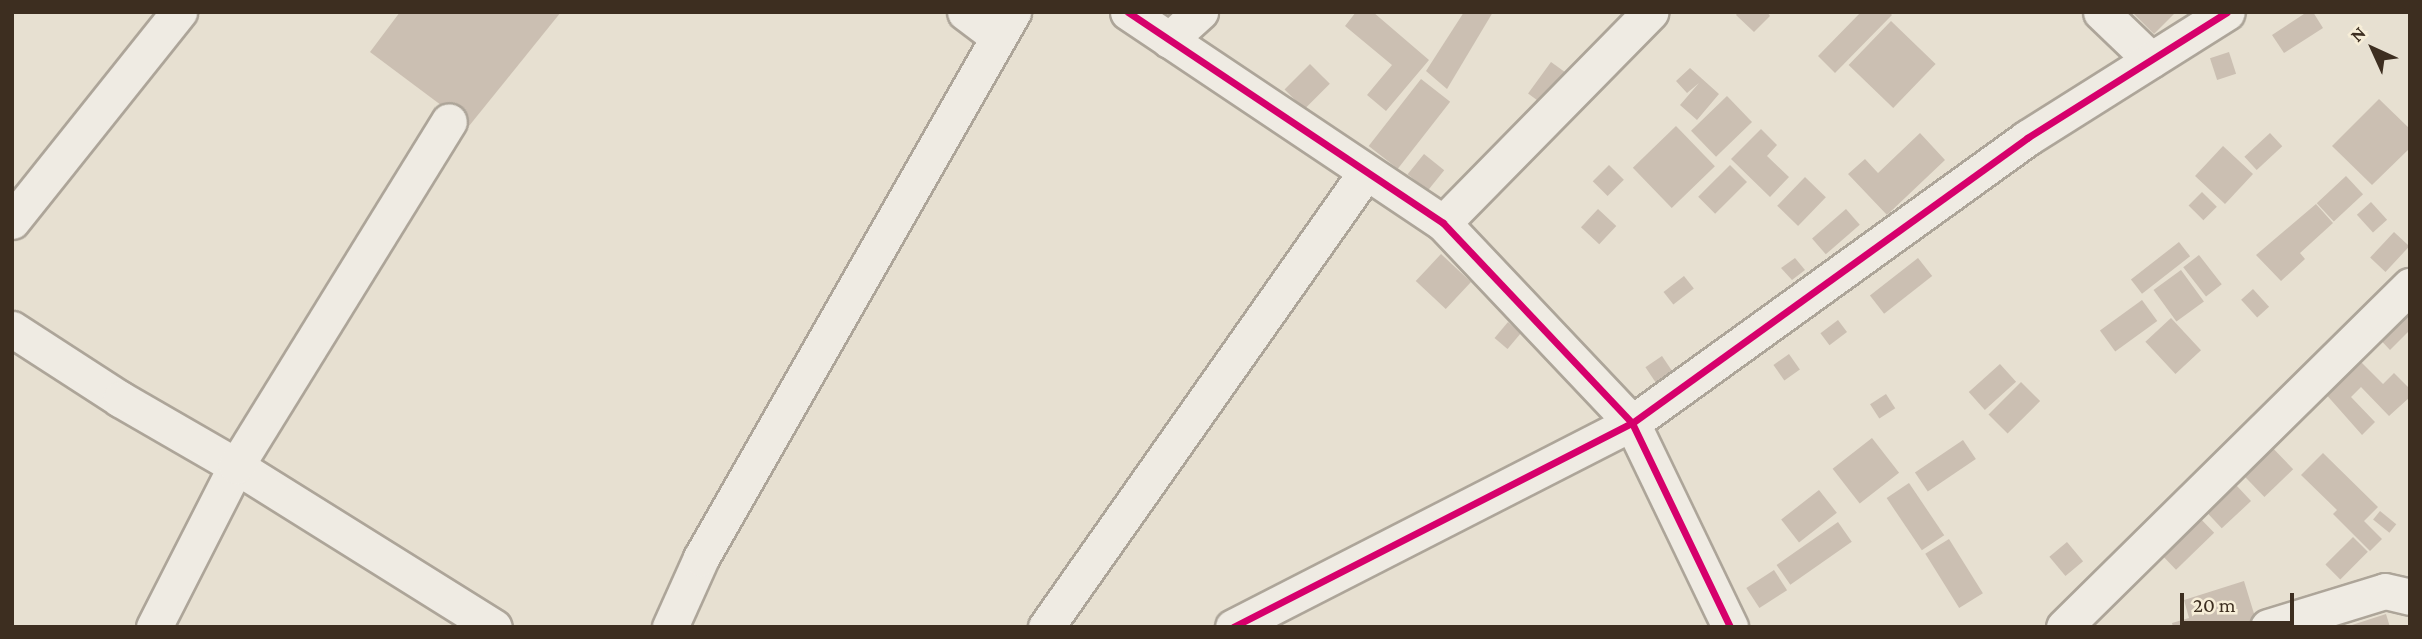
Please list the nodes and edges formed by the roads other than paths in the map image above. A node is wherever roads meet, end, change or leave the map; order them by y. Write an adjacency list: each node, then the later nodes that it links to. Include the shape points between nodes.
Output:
1 (179, 12): 13 (street)
2 (965, 12): 8 (street)
3 (1128, 12): 9 (street)
4 (1200, 12): 9 (street)
5 (1650, 12): 14 (street)
6 (2101, 12): 10 (street)
7 (2227, 12): 10 (street)
8 (1005, 25): 22 (street, via 701,558)
9 (1169, 40): 12 (street)
10 (2151, 60): 17 (street, via 2027,138)
11 (449, 121): 18 (street)
12 (1366, 172): 14 (street); 23 (street)
13 (12, 220)
14 (1443, 223): 17 (street)
15 (2410, 286): 26 (street)
16 (12, 329): 18 (street)
17 (1632, 423): 24 (street); 25 (street)
18 (236, 466): 20 (street); 21 (street)
19 (2410, 597): 27 (street, via 2385,591)
20 (154, 627)
21 (494, 627)
22 (670, 627)
23 (1046, 627)
24 (1233, 627)
25 (1730, 627)
26 (2064, 627)
27 (2268, 627)

